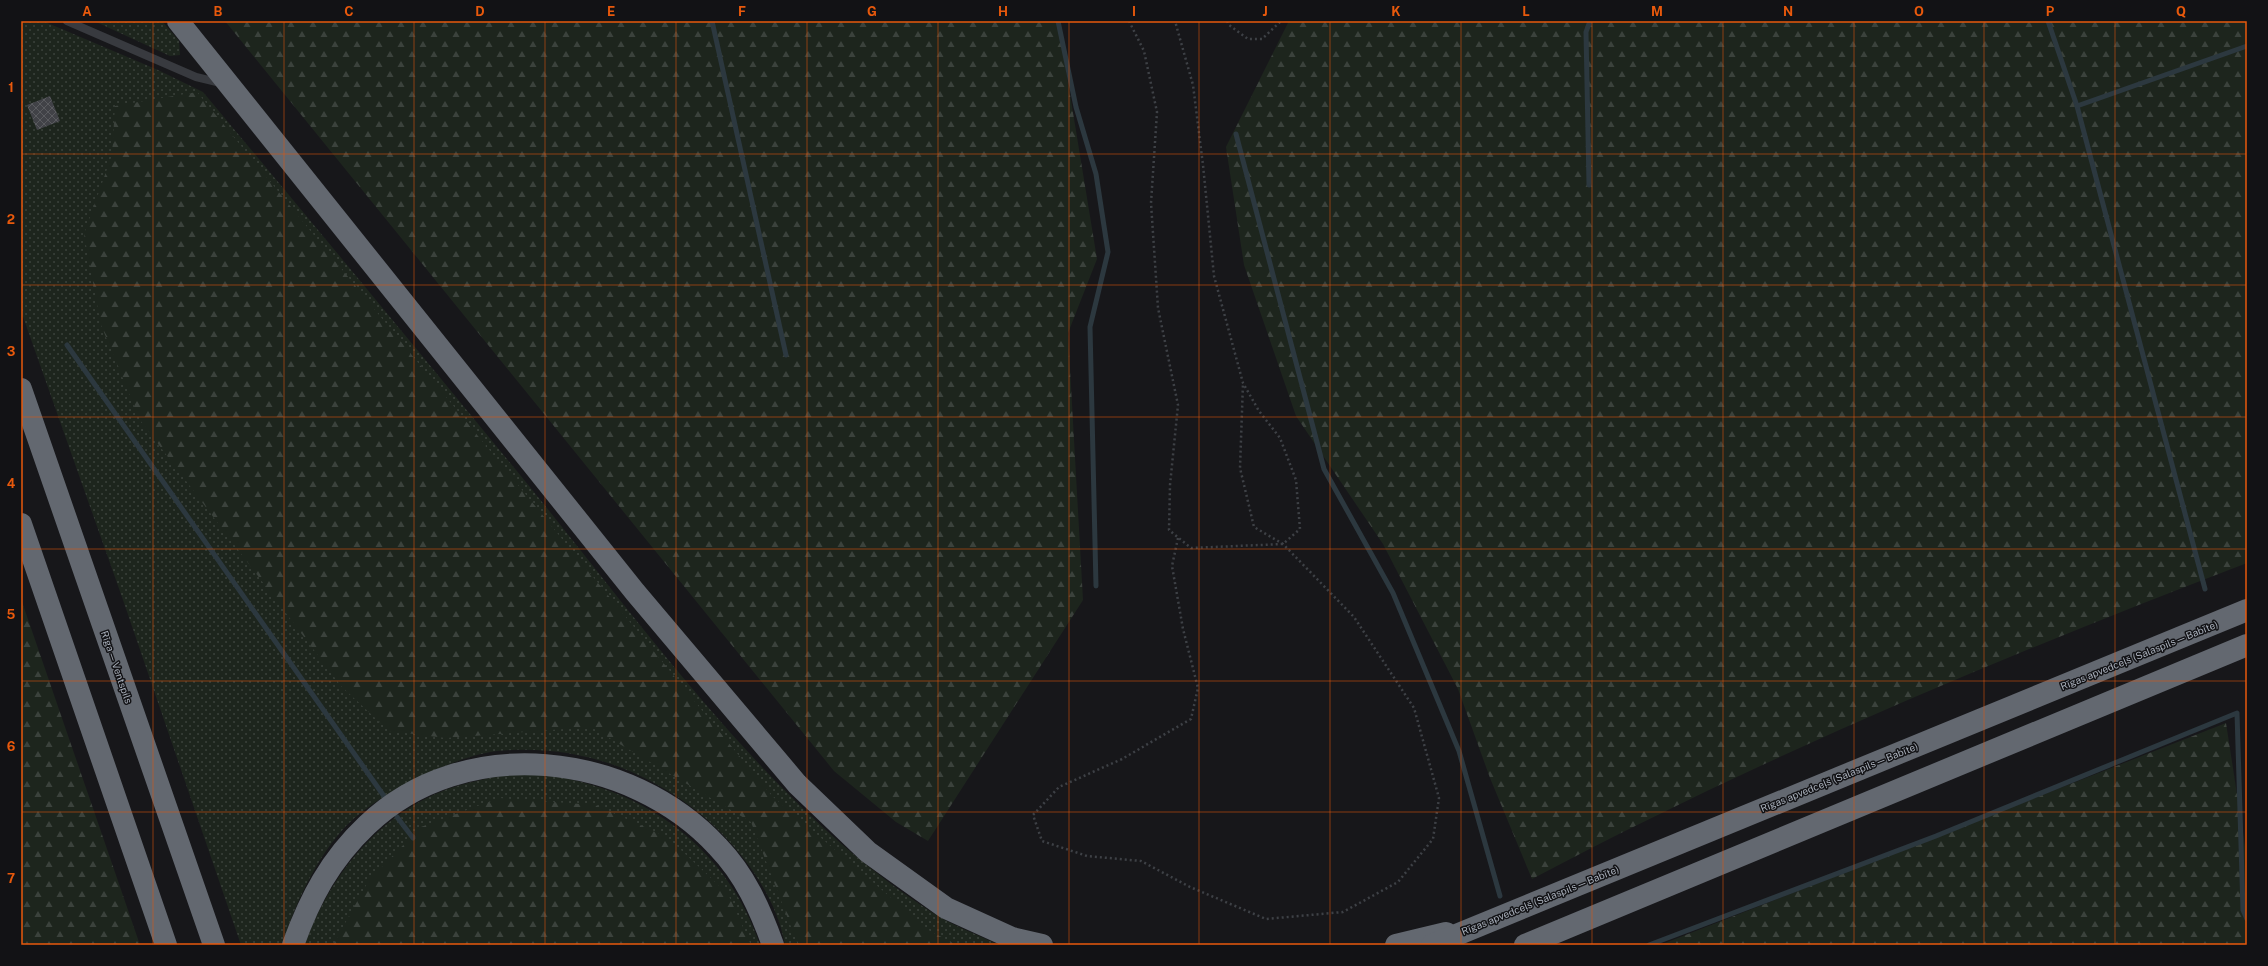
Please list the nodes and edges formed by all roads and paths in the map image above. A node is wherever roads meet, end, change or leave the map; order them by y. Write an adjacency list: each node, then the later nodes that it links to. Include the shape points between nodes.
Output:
1 (67, 21): 7 (lane, via 196,76)
2 (178, 21): 7 (highway)
3 (1129, 21): 11 (path, via 1144,51 1157,112 1151,203 1158,308 1178,405 1170,485 1169,530)
4 (1175, 21): 8 (path, via 1193,85 1214,276)
5 (1228, 21): 6 (path, via 1229,25 1248,39 1262,39)
6 (1282, 21)
7 (230, 86): 21 (highway, via 630,586 797,784 868,852 946,908 1012,938)
8 (1243, 383): 12 (path, via 1240,468 1254,527); 12 (path, via 1259,411 1280,438 1296,480 1300,529)
9 (21, 389): 18 (highway, Rīga — Ventspils)
10 (21, 524): 17 (highway)
11 (1178, 538): 12 (path, via 1191,548); 12 (path, via 1172,566 1183,629 1198,688 1191,719 1122,759 1059,787 1033,815 1042,841 1087,856 1140,861 1266,919 1343,912 1398,882 1433,839 1438,798 1414,708 1354,617)
12 (1283, 544)
13 (2247, 610): 16 (highway, Rīgas apvedceļš (Salaspils — Babīte))
14 (2247, 645): 15 (highway)
15 (1577, 923): 24 (highway); 25 (highway)
16 (1480, 925): 22 (highway); 23 (highway, Rīgas apvedceļš (Salaspils — Babīte))
17 (166, 945)
18 (214, 945)
19 (293, 945): 20 (highway, via 310,902 326,874 342,850 367,824 395,802 436,781 469,770 518,764 571,767 604,775 634,787 669,807 718,846 739,873 757,902)
20 (773, 945)
21 (1042, 945)
22 (1396, 945)
23 (1432, 945)
24 (1525, 945)
25 (1544, 945)

